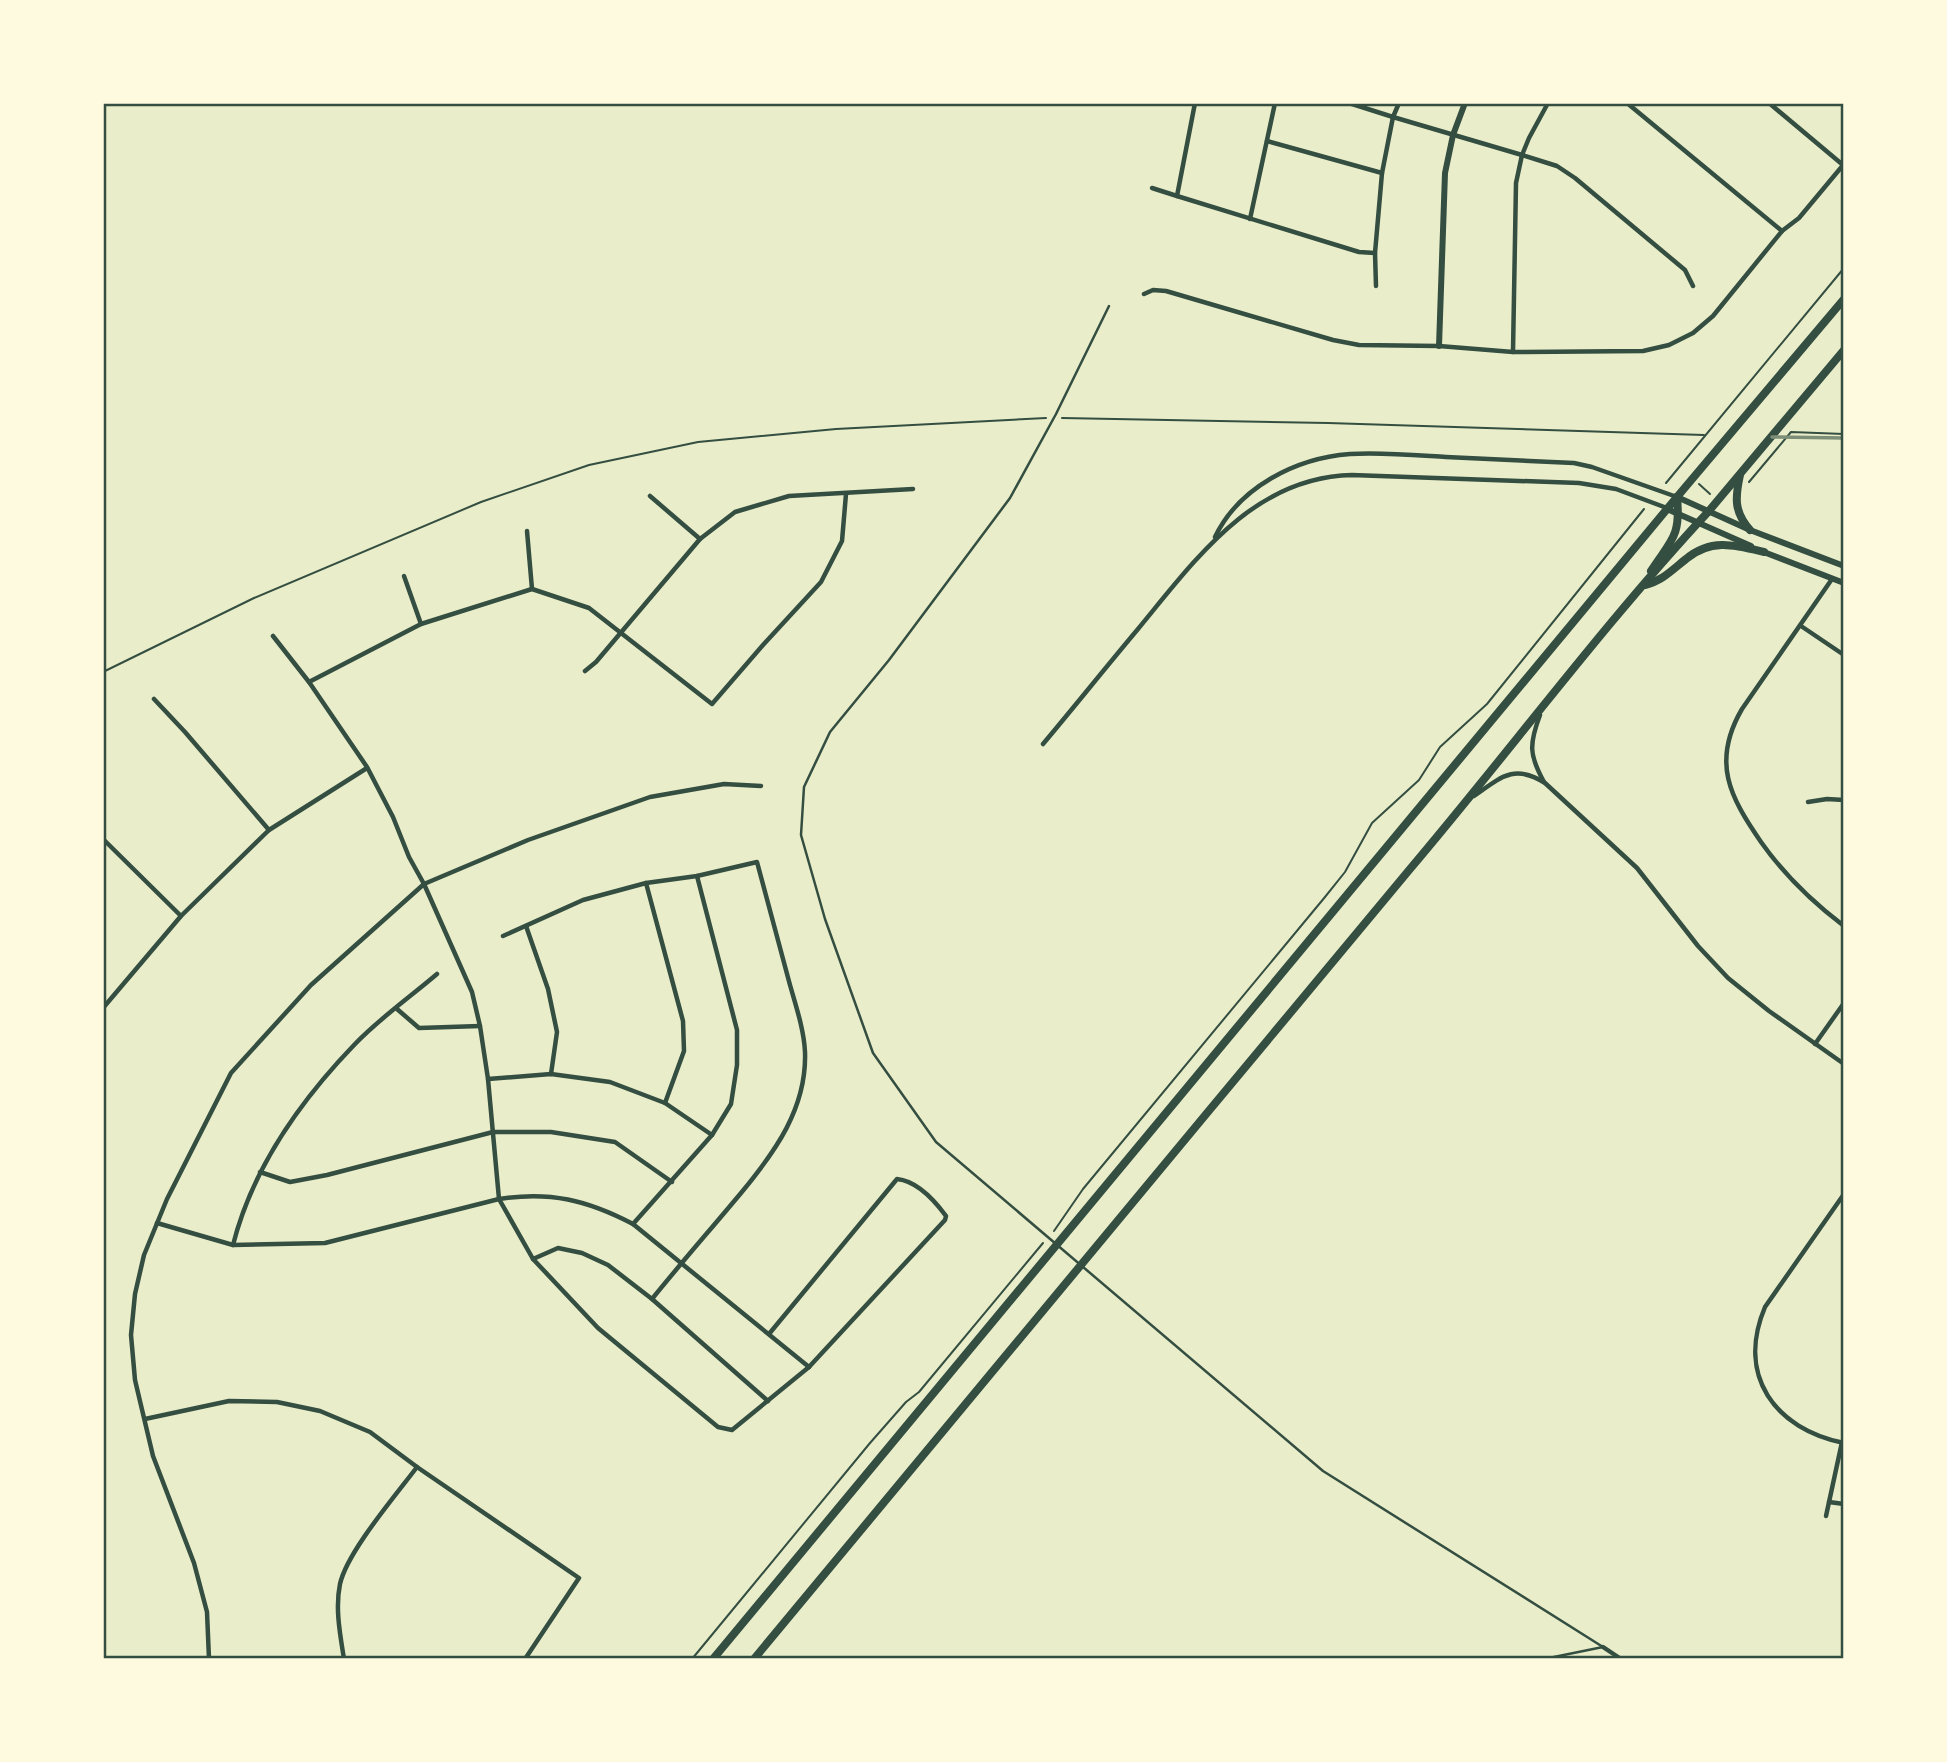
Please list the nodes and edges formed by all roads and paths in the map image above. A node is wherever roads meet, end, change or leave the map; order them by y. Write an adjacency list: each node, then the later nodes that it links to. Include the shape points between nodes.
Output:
1 (1195, 103): 16 (street)
2 (1275, 103): 11 (street)
3 (1349, 103): 9 (street)
4 (1399, 103): 9 (street)
5 (1465, 103): 10 (street)
6 (1548, 103): 12 (street)
7 (1627, 103): 18 (street)
8 (1769, 103): 13 (street)
9 (1393, 117): 10 (street); 14 (street)
10 (1453, 135): 12 (street); 26 (street, via 1445,173)
11 (1267, 141): 14 (street); 17 (street)
12 (1522, 155): 22 (street, via 1558,166 1575,178 1685,270); 28 (street, via 1516,183)
13 (1844, 165): 18 (street)
14 (1382, 173): 19 (street)
15 (1152, 188): 16 (street)
16 (1177, 196): 17 (street)
17 (1250, 219): 19 (street)
18 (1782, 231): 28 (street, via 1713,316 1669,345 1643,351)
19 (1375, 253): 21 (street)
20 (1844, 268): 31 (path)
21 (1376, 286)
22 (1693, 286)
23 (1144, 293): 26 (street, via 1166,291 1359,345)
24 (1844, 299): 35 (main road)
25 (1110, 306): 29 (lane)
26 (1439, 346): 28 (street)
27 (1844, 350): 33 (main road)
28 (1513, 352)
29 (1054, 418): 31 (path); 64 (path, via 836,429 698,442 589,465 481,502 254,598); 118 (lane, via 1010,498 830,732 804,787 801,835 825,919 873,1053 936,1142 1323,1471)
30 (1844, 434): 36 (path, via 1791,432)
31 (1706, 435): 32 (path)
32 (1679, 468): 34 (path); 35 (path)
33 (1741, 472): 41 (main road); 47 (main road, via 1736,508)
34 (1669, 479)
35 (1693, 479): 40 (main road); 41 (path)
36 (1748, 482)
37 (913, 489): 38 (street)
38 (846, 494): 50 (street, via 789,496 735,512); 60 (street, via 842,541 821,582 712,704)
39 (650, 496): 50 (street)
40 (1677, 498): 42 (main road); 44 (main road); 45 (street); 49 (street, via 1574,463 1348,454 1302,464 1259,486 1233,509)
41 (1718, 500): 45 (main road)
42 (1667, 509): 44 (street); 49 (street, via 1590,484 1341,476 1281,492); 123 (main road)
43 (1643, 511): 102 (path, via 1487,704 1440,747 1419,780 1372,823 1345,872 1083,1189)
44 (1678, 513): 46 (street); 56 (main road, via 1675,537)
45 (1708, 513): 46 (main road); 47 (street)
46 (1699, 522): 51 (street); 56 (main road)
47 (1750, 530): 52 (street)
48 (527, 531): 57 (street)
49 (1215, 538): 68 (street)
50 (700, 539): 60 (street)
51 (1764, 552): 54 (street); 56 (main road, via 1713,545 1690,555 1664,578)
52 (1844, 566)
53 (404, 576): 58 (street)
54 (1832, 579): 55 (street); 59 (street)
55 (1844, 583)
56 (1645, 585): 67 (main road)
57 (532, 589): 58 (street); 60 (street, via 590,608)
58 (421, 624): 65 (street)
59 (1801, 626): 62 (street); 82 (street, via 1736,719 1728,740 1727,773 1736,804 1777,864 1799,890)
60 (621, 634): 63 (street)
61 (273, 636): 65 (street)
62 (1844, 655)
63 (585, 671)
64 (103, 672)
65 (309, 682): 69 (street)
66 (154, 699): 75 (street)
67 (1541, 709): 70 (street, via 1531,752); 72 (main road)
68 (1043, 744)
69 (368, 767): 75 (street); 79 (street)
70 (1545, 783): 72 (street, via 1530,775 1509,774); 89 (street, via 1636,868 1728,978)
71 (761, 786): 79 (street, via 724,784 650,797 528,840)
72 (1470, 799): 124 (main road)
73 (1844, 800): 74 (street)
74 (1808, 802)
75 (269, 830): 80 (street)
76 (103, 839): 80 (street)
77 (697, 876): 78 (street); 95 (street, via 737,1030 731,1104); 107 (street, via 757,862 805,1051 798,1102 785,1135)
78 (646, 883): 81 (street, via 583,900); 93 (street, via 683,1021 684,1051)
79 (424, 884): 88 (street, via 472,992); 101 (street, via 311,985 232,1073)
80 (181, 916): 86 (street)
81 (526, 925): 83 (street); 91 (street, via 557,1032)
82 (1844, 926)
83 (503, 936)
84 (437, 974): 87 (street)
85 (1844, 1003): 89 (street)
86 (103, 1008)
87 (397, 1009): 88 (street, via 419,1028); 96 (street, via 356,1043 318,1088)
88 (480, 1026): 92 (street)
89 (1815, 1044): 90 (street)
90 (1844, 1064)
91 (551, 1074): 92 (street); 93 (street, via 610,1082)
92 (488, 1079): 94 (street)
93 (666, 1103): 95 (street)
94 (493, 1132): 96 (street, via 327,1175 290,1181); 97 (street, via 551,1132 615,1142); 99 (street)
95 (712, 1135): 97 (street)
96 (260, 1172): 104 (street)
97 (672, 1182): 103 (street)
98 (1844, 1194): 100 (street)
99 (499, 1199): 103 (street, via 552,1196 601,1208); 104 (street, via 325,1243); 105 (street)
100 (1842, 1202): 113 (street, via 1765,1307 1755,1350 1762,1383 1778,1410 1804,1430)
101 (157, 1223): 104 (street); 112 (street, via 144,1255 131,1335)
102 (1060, 1223)
103 (633, 1224): 107 (street)
104 (233, 1245)
105 (533, 1259): 108 (street, via 558,1248 582,1254 608,1265); 111 (street, via 598,1328 718,1427 732,1430)
106 (1029, 1260): 122 (path)
107 (681, 1263): 108 (street); 109 (street)
108 (652, 1299): 111 (street)
109 (769, 1334): 110 (street); 110 (street, via 897,1179 920,1189 945,1220)
110 (809, 1367): 111 (street)
111 (768, 1401)
112 (145, 1419): 114 (street, via 229,1401 277,1402 320,1410 370,1432); 119 (street, via 153,1456 194,1563 207,1612)
113 (1843, 1442): 115 (street)
114 (416, 1466): 120 (street, via 350,1558 340,1583); 121 (street, via 579,1578)
115 (1829, 1502): 116 (street); 117 (street)
116 (1844, 1504)
117 (1826, 1516)
118 (1603, 1647): 125 (lane); 126 (street)
119 (209, 1659)
120 (344, 1659)
121 (525, 1659)
122 (692, 1659)
123 (713, 1659)
124 (754, 1659)
125 (1544, 1659)
126 (1621, 1659)

